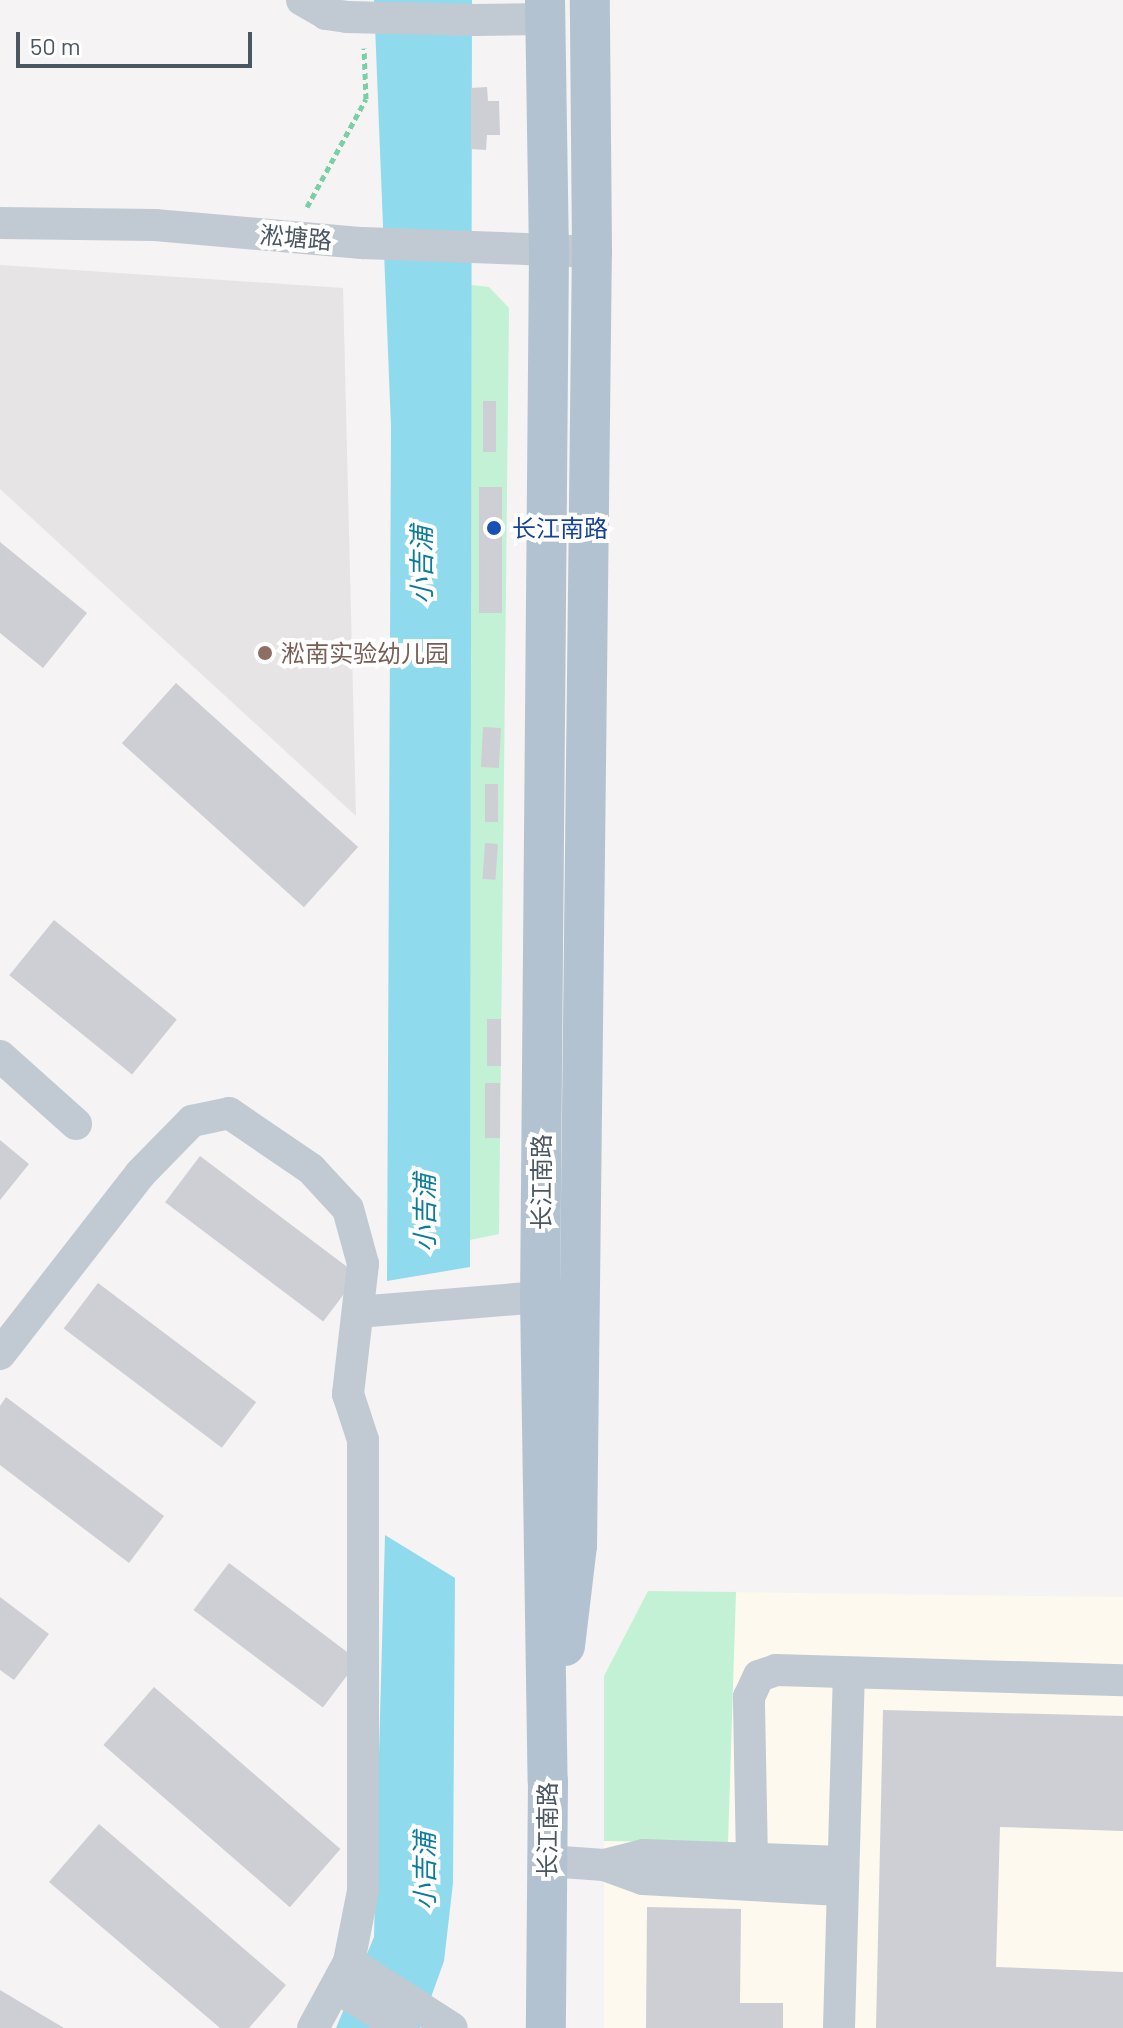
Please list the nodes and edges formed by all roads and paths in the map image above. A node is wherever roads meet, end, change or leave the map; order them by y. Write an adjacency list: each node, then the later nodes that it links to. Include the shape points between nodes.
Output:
1 (302, 0): 4 (street)
2 (590, 0): 8 (main road)
3 (545, 10): 4 (street, bridge); 7 (main road, 长江南路)
4 (356, 30): 6 (path, via 366,99)
5 (0, 223): 6 (street, 淞塘路, via 155,225)
6 (292, 237): 7 (street, 淞塘路, bridge)
7 (549, 251): 8 (street, 淞塘路); 11 (main road, 长江南路)
8 (592, 252): 16 (main road, via 577,1546)
9 (0, 1056): 10 (street)
10 (76, 1124)
11 (540, 1297): 12 (street); 16 (main road, 长江南路)
12 (358, 1312): 13 (street, via 363,1264 348,1209 311,1169 229,1113 192,1121 141,1173); 21 (street, via 348,1394 363,1440 363,1891)
13 (0, 1354)
14 (849, 1674): 15 (street); 17 (street, via 776,1670 751,1683); 20 (street)
15 (1123, 1680)
16 (548, 1781): 18 (main road, 长江南路)
17 (752, 1860): 19 (street, via 644,1855); 20 (street)
18 (548, 1861): 19 (street); 25 (main road, 长江南路)
19 (604, 1865): 20 (street, via 643,1879)
20 (841, 1876): 26 (street)
21 (354, 1983): 22 (street); 23 (street); 24 (street)
22 (313, 2028)
23 (402, 2028)
24 (452, 2028)
25 (546, 2028)
26 (839, 2028)

